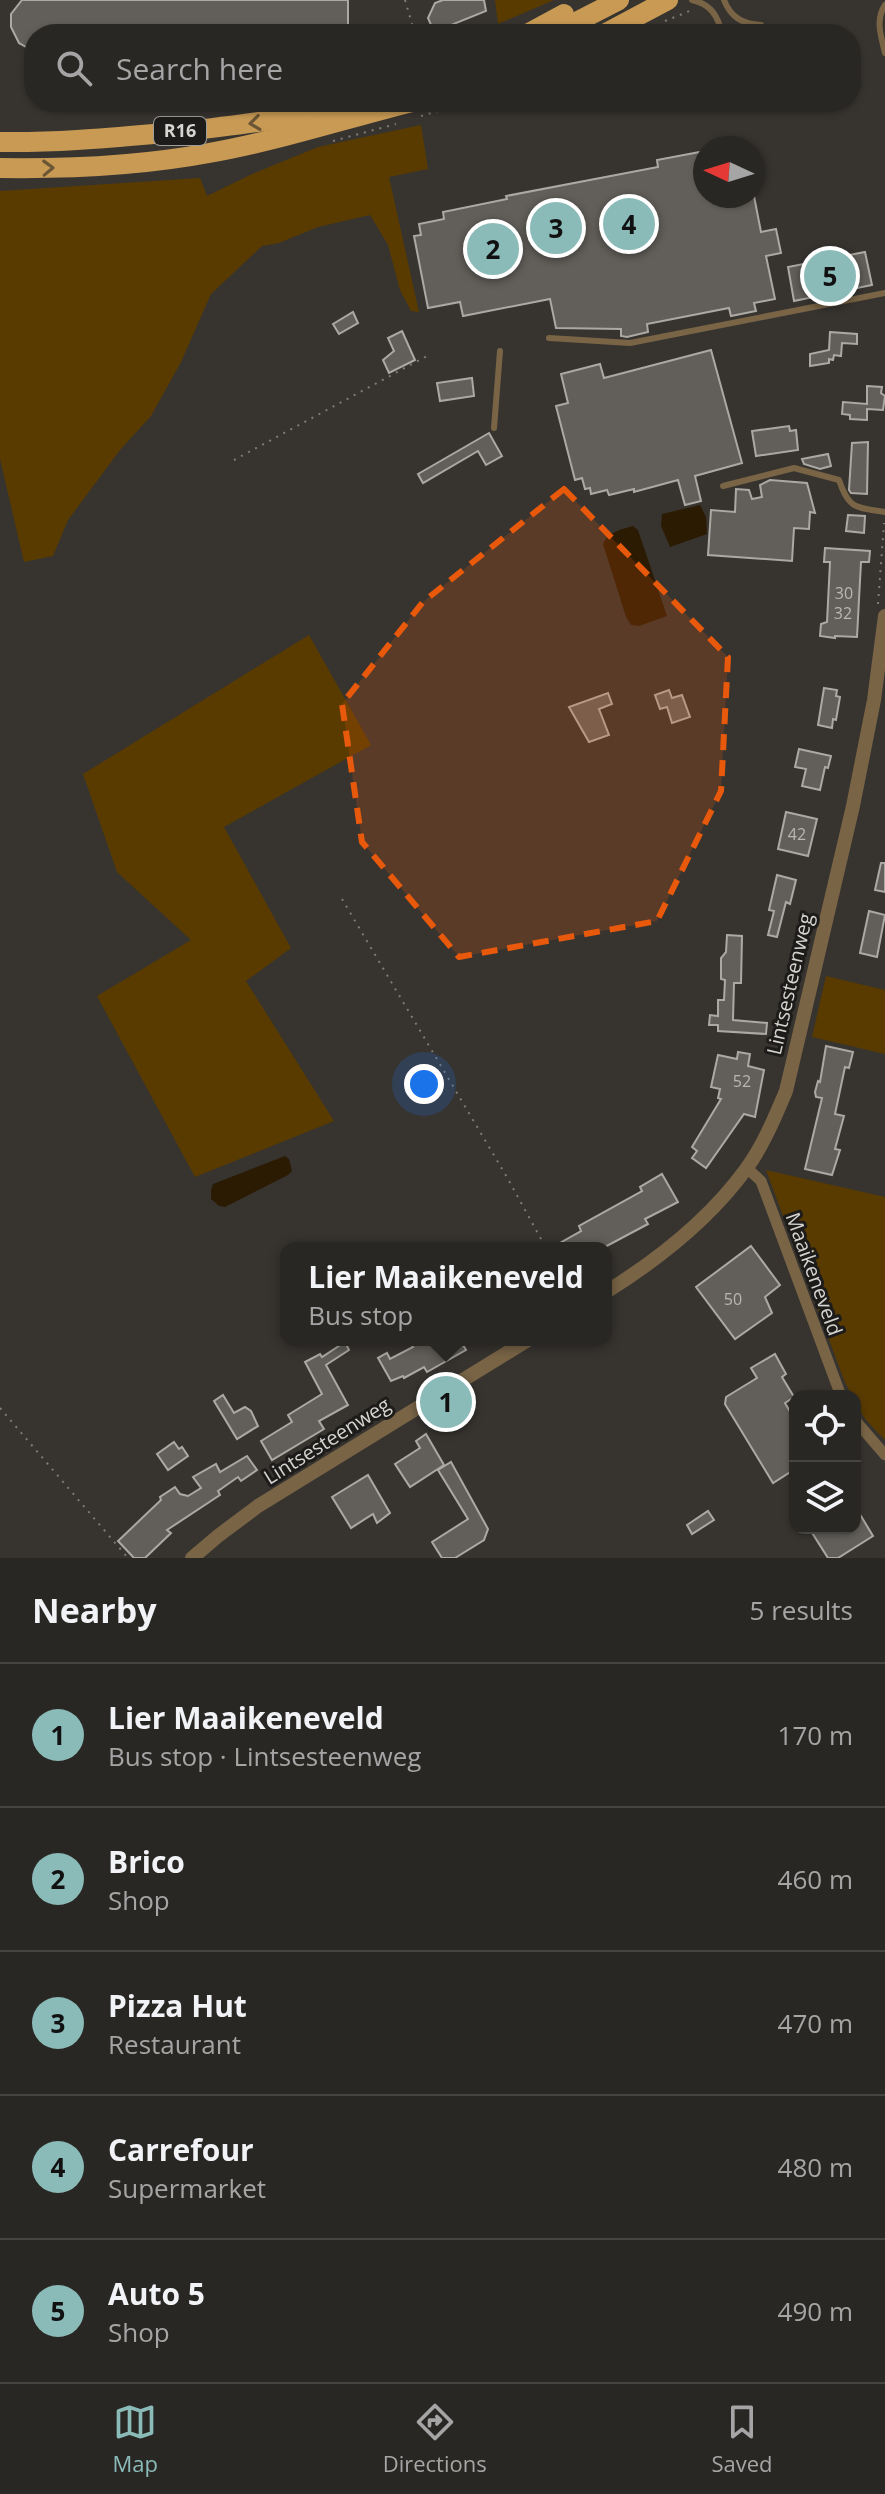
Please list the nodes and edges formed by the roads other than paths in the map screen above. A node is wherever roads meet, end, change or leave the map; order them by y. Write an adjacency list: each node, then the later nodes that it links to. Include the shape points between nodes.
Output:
1 (593, 0): 8 (highway)
2 (619, 0): 9 (highway)
3 (641, 0): 10 (highway)
4 (668, 0): 11 (highway)
5 (692, 0): 12 (lane, via 705,3)
6 (724, 0): 13 (lane, via 733,16)
7 (885, 5): 14 (lane, via 879,26)
8 (546, 24)
9 (572, 24)
10 (597, 24)
11 (623, 24)
12 (718, 24)
13 (750, 24)
14 (885, 53)
15 (316, 112): 17 (highway, R16, one-way to 17, via 80,141)
16 (373, 112): 18 (highway, R16, one-way to 16, via 184,157)
17 (0, 142)
18 (0, 168)
19 (885, 293): 20 (lane, via 630,343)
20 (549, 338)
21 (500, 351): 22 (lane)
22 (494, 428)
23 (723, 486): 24 (lane, via 794,468 839,480 846,499 858,508)
24 (885, 512)
25 (881, 612): 26 (street, Lintsesteenweg)
26 (880, 700): 27 (street, Lintsesteenweg, via 786,1091)
27 (747, 1168): 28 (street, Lintsesteenweg, via 677,1242); 30 (street, Maaikeneveld, via 761,1181)
28 (612, 1288)
29 (518, 1346): 33 (street, Lintsesteenweg, via 258,1506)
30 (839, 1390)
31 (861, 1427): 32 (street)
32 (885, 1455)
33 (192, 1558)

